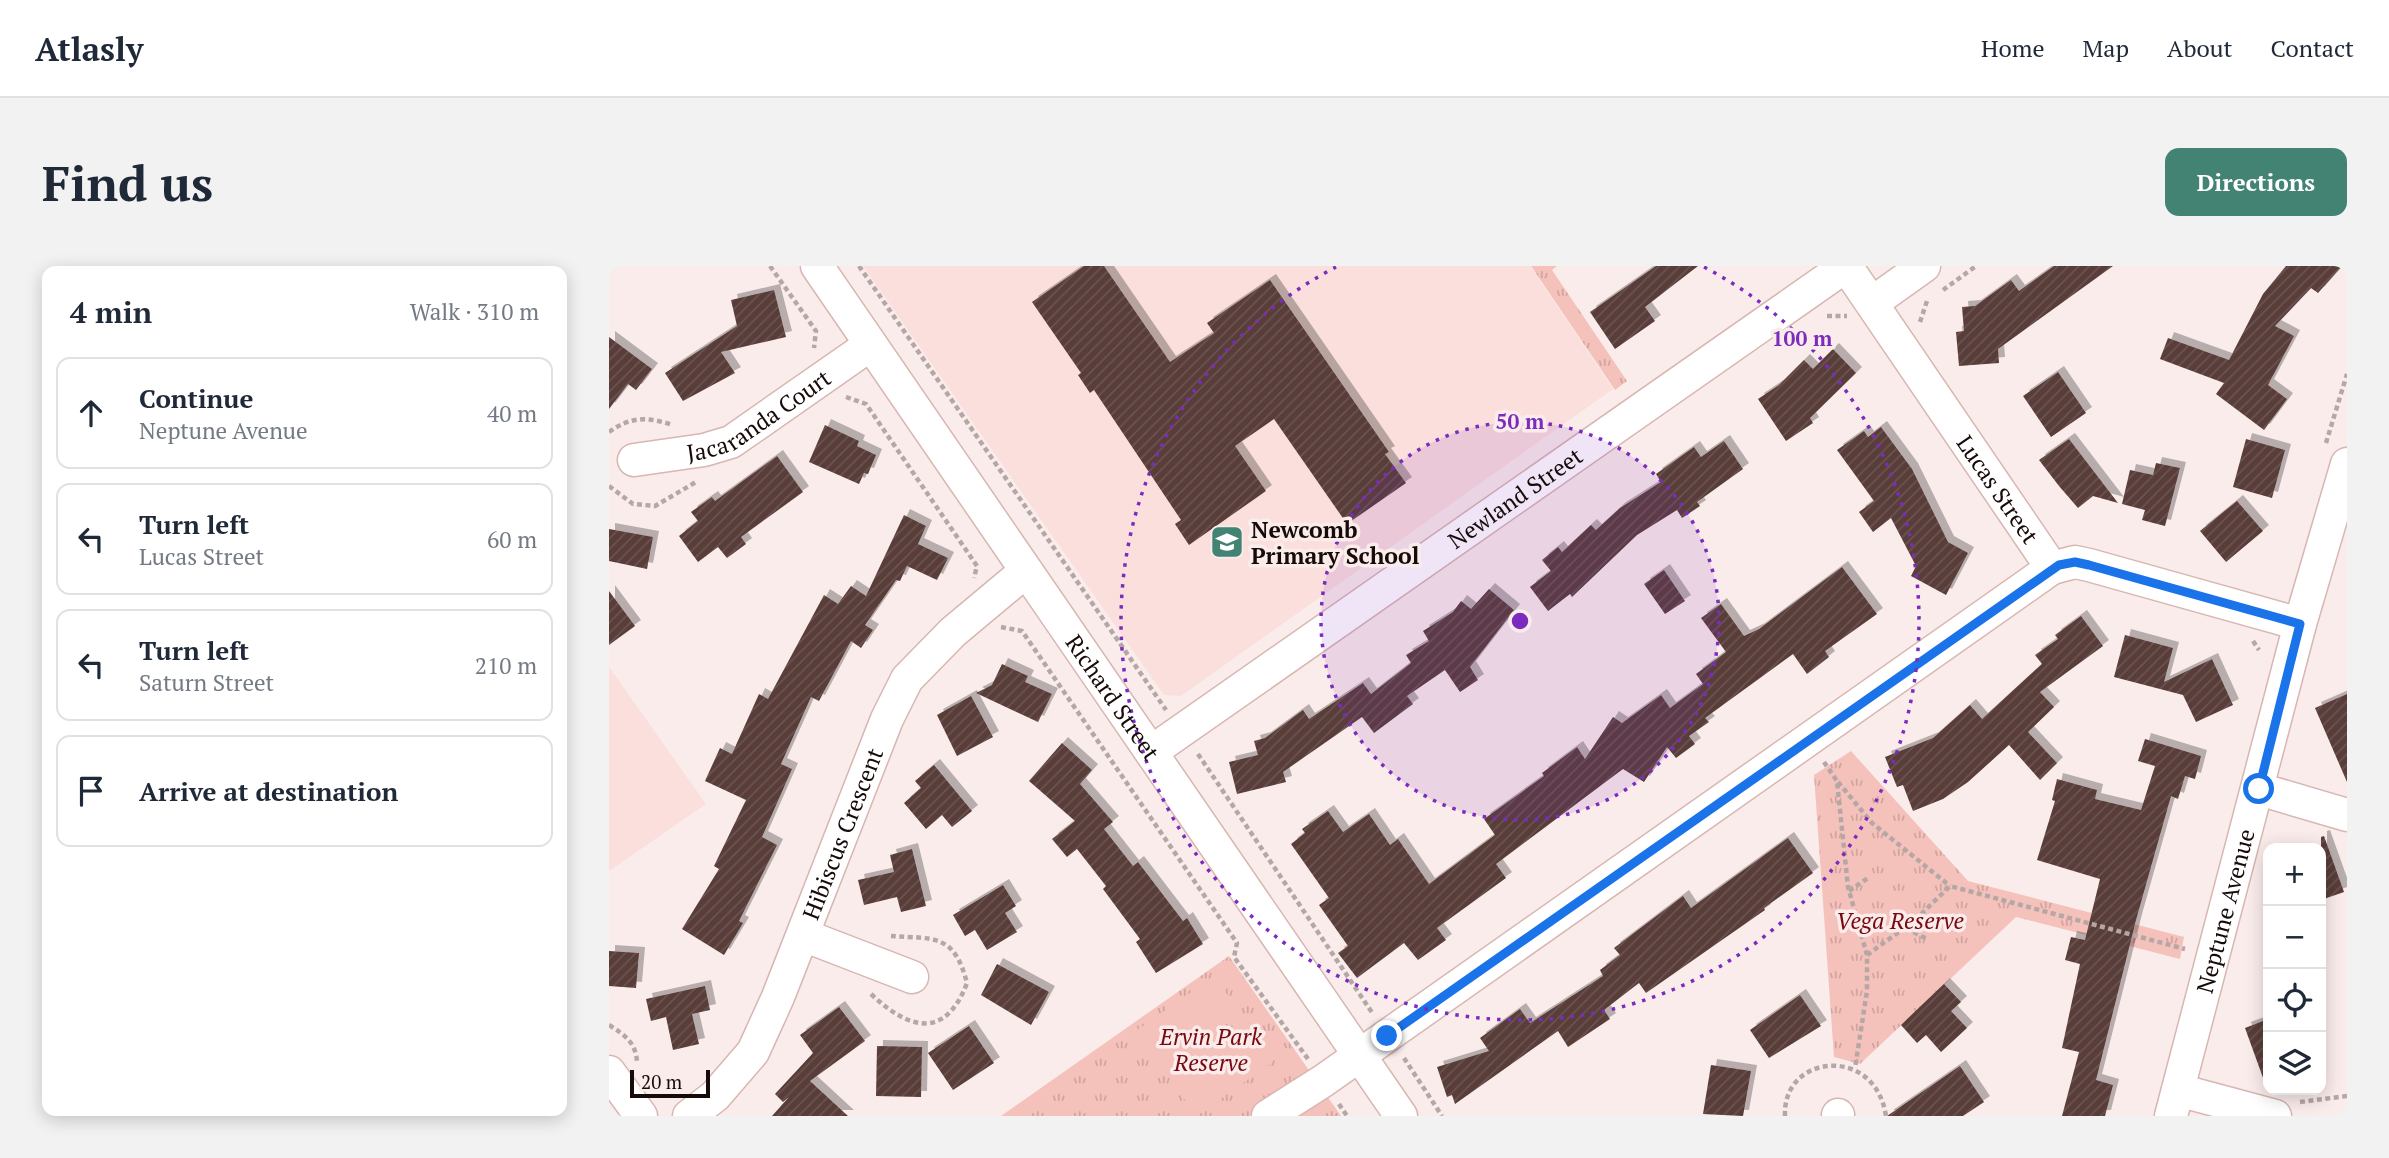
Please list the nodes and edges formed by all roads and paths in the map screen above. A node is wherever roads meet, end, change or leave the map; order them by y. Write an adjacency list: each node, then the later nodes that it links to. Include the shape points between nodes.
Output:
1 (770, 266): 10 (path, via 816,331)
2 (859, 266): 25 (path)
3 (1924, 266): 7 (street)
4 (1976, 266): 8 (path, via 1924,303)
5 (819, 270): 9 (street, Richard Street)
6 (1839, 271): 7 (street, Lucas Street); 7 (path); 25 (street, Newland Street)
7 (1860, 310): 18 (street, Lucas Street)
8 (1918, 328)
9 (870, 345): 14 (street, Jacaranda Court, via 731,442); 19 (street, Richard Street)
10 (813, 353)
11 (844, 396): 20 (path, via 866,404 977,566)
12 (687, 427): 13 (path, via 648,417 629,420)
13 (609, 432)
14 (634, 460)
15 (2347, 464): 21 (street, Neptune Avenue)
16 (700, 481): 17 (path, via 655,506 633,505)
17 (609, 486)
18 (2052, 568): 21 (street, Lucas Street, via 2075,562 2089,565); 45 (street)
19 (1026, 571): 26 (street, Richard Street); 38 (street, Hibiscus Crescent, via 953,632 907,679)
20 (973, 582)
21 (2300, 624): 31 (street, Neptune Avenue)
22 (990, 634): 49 (path, via 1000,627 1022,631 1237,943 1234,957)
23 (2250, 638): 24 (path)
24 (2259, 650)
25 (1180, 730): 26 (street, Newland Street); 45 (path)
26 (1150, 752): 46 (street, Richard Street)
27 (1835, 754): 28 (path)
28 (1824, 762): 29 (path); 30 (path)
29 (1813, 770)
30 (1837, 781): 34 (path, via 1872,823); 35 (path)
31 (2259, 789): 32 (street); 51 (street, Neptune Avenue)
32 (2347, 815)
33 (1868, 878): 35 (path)
34 (1950, 886): 36 (path); 40 (path)
35 (1849, 891): 41 (path)
36 (1906, 928): 39 (path); 41 (path)
37 (880, 934): 43 (path, via 944,942 956,953 967,983 955,1010 920,1024 902,1020)
38 (803, 935): 42 (street); 54 (street, Hibiscus Crescent, via 753,1052 715,1096)
39 (1927, 939)
40 (2185, 949)
41 (1867, 955): 47 (path, via 1867,990)
42 (912, 977)
43 (864, 989)
44 (609, 1026): 48 (path, via 631,1040 637,1051)
45 (1391, 1033): 46 (street); 58 (path)
46 (1359, 1054): 49 (street); 57 (street, Richard Street)
47 (1855, 1068): 59 (path, via 1825,1068 1796,1080); 60 (path, via 1875,1086)
48 (623, 1072): 53 (street)
49 (1323, 1081): 55 (street); 56 (path)
50 (2347, 1096): 52 (path)
51 (2175, 1103): 52 (street)
52 (2283, 1109)
53 (641, 1116)
54 (689, 1116)
55 (1268, 1116)
56 (1347, 1116)
57 (1401, 1116)
58 (1442, 1116)
59 (1785, 1116)
60 (1886, 1116)

